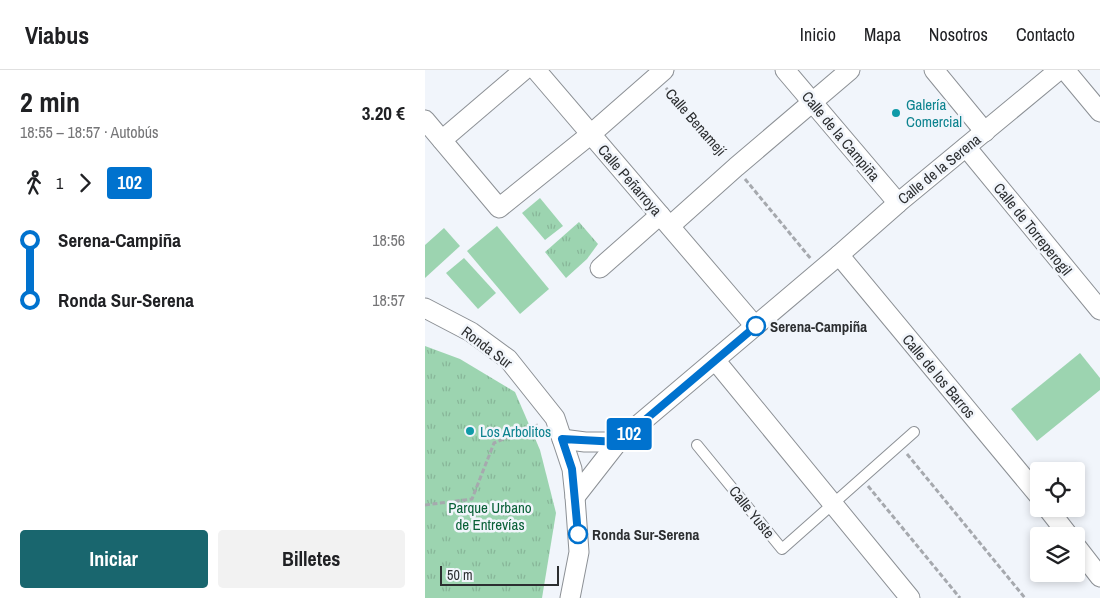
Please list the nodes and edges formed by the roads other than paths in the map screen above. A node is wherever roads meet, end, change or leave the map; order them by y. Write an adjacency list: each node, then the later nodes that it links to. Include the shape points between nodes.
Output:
1 (524, 70): 14 (street)
2 (536, 70): 13 (street, Calle Peñarroya)
3 (785, 70): 9 (street, Calle de la Campiña)
4 (850, 70): 9 (street, Calle Benamejí)
5 (934, 70): 12 (street)
6 (1059, 70): 12 (street, Calle de la Serena)
7 (1065, 70): 10 (street)
8 (660, 73): 13 (street, Calle Peñarroya)
9 (813, 102): 16 (street, Calle de la Campiña); 17 (street, Calle Benamejí, via 736,167)
10 (1100, 112)
11 (425, 120): 14 (street)
12 (985, 132): 15 (street, Calle de la Serena)
13 (591, 134): 14 (street, Calle Peñarroya, via 499,208); 17 (street, Calle Peñarroya)
14 (442, 140)
15 (966, 147): 16 (street, Calle de la Serena); 21 (street, Calle de Torreperogil)
16 (898, 203): 18 (street, Calle de la Serena)
17 (665, 220): 19 (street, Calle Benamejí); 22 (street)
18 (839, 255): 22 (street, Calle de la Serena); 28 (street, Calle de los Barros)
19 (600, 268)
20 (425, 308): 25 (street, Ronda Sur, via 471,332 508,359 555,418)
21 (1100, 310)
22 (755, 326): 23 (street, Calle de la Serena)
23 (715, 360): 26 (street, Calle de la Serena); 30 (street)
24 (914, 432): 30 (lane)
25 (562, 439): 26 (street); 29 (street, Ronda Sur, via 572,469)
26 (619, 442): 29 (street, Calle de la Serena)
27 (697, 445): 30 (lane, Calle Yuste, via 782,549)
28 (1030, 485)
29 (575, 497): 35 (street, Ronda Sur, via 579,552)
30 (832, 503): 36 (street)
31 (1054, 517): 32 (street)
32 (1062, 527)
33 (1085, 558): 34 (street)
34 (1100, 577)
35 (570, 598)
36 (910, 598)

